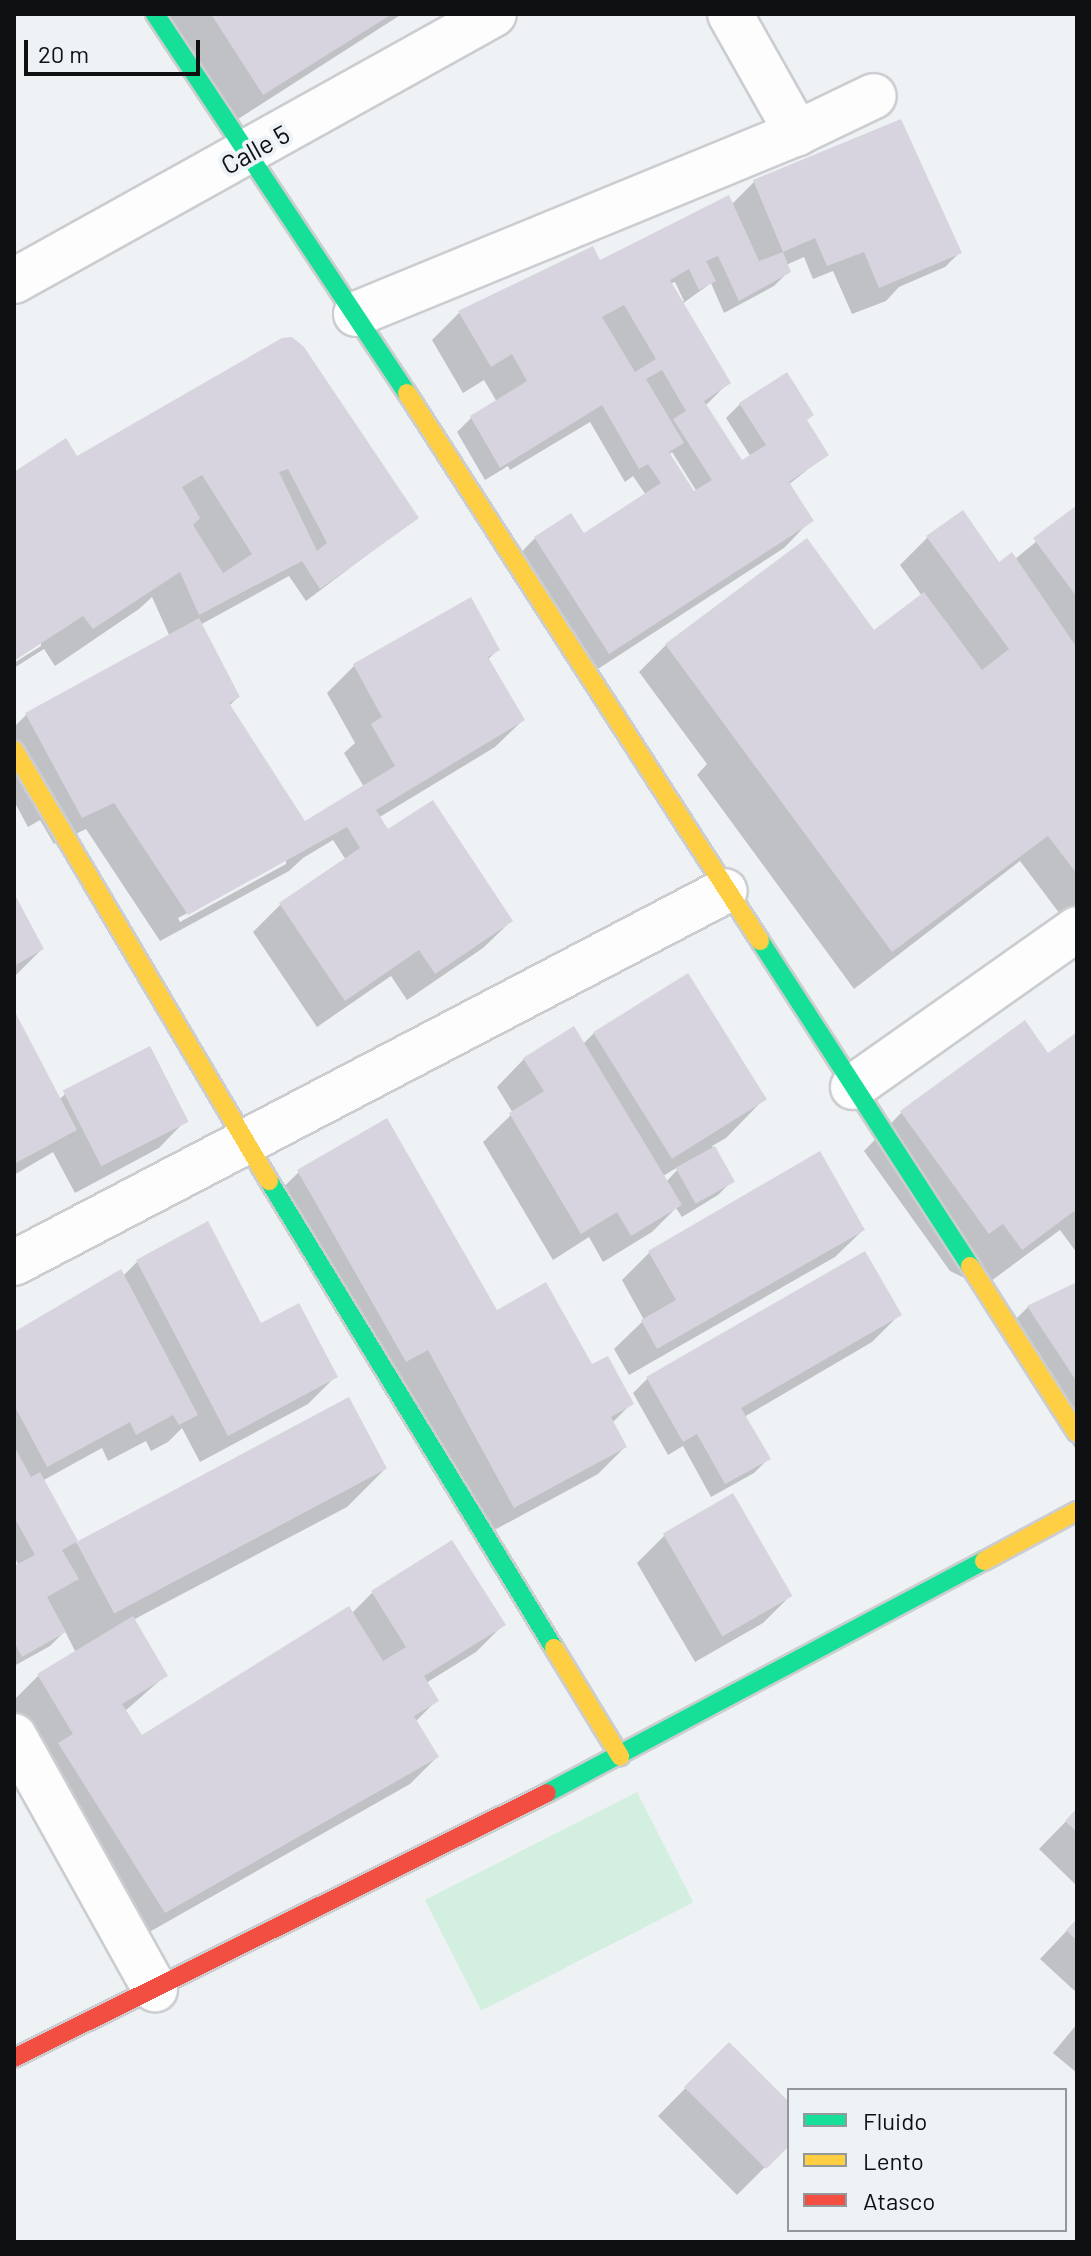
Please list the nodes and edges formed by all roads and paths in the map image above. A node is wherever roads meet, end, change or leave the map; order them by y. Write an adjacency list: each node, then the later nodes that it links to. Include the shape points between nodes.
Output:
1 (155, 14): 6 (street)
2 (494, 14): 6 (street, Calle 5)
3 (730, 14): 5 (street)
4 (874, 96): 5 (street)
5 (797, 133): 8 (street)
6 (247, 154): 7 (street, Calle 5); 8 (street)
7 (14, 281)
8 (356, 314): 10 (street)
9 (14, 750): 13 (street)
10 (725, 891): 12 (street); 13 (street)
11 (1077, 929): 12 (street)
12 (853, 1087): 15 (street)
13 (245, 1142): 14 (street); 18 (street)
14 (14, 1263)
15 (1077, 1433)
16 (1077, 1511): 18 (street)
17 (14, 1736): 19 (street)
18 (620, 1756): 19 (street)
19 (155, 1989): 20 (street)
20 (14, 2058)

